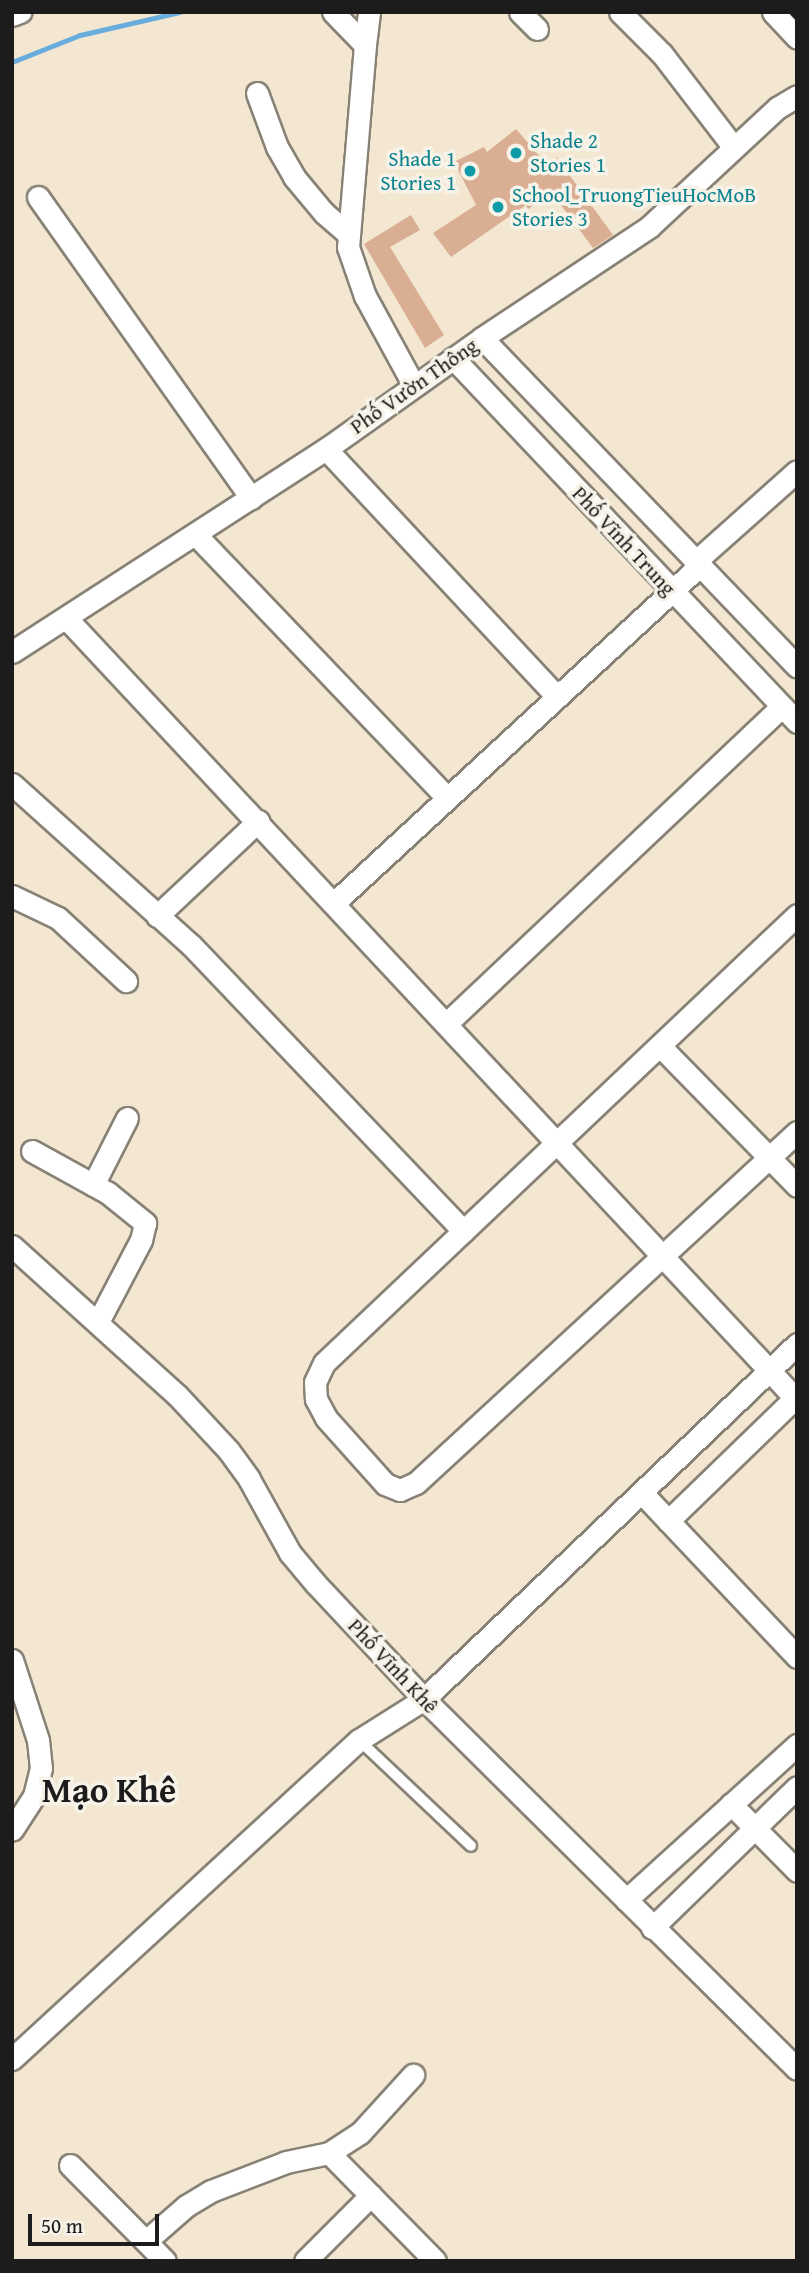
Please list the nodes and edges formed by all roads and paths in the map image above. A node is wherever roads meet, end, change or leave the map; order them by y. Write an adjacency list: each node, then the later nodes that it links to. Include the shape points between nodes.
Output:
1 (20, 12): 7 (street)
2 (333, 12): 10 (street)
3 (369, 12): 10 (street)
4 (520, 12): 8 (street)
5 (620, 12): 13 (street, via 662,54)
6 (773, 12): 9 (street)
7 (12, 15)
8 (537, 29)
9 (797, 38)
10 (365, 45): 15 (street)
11 (257, 93): 15 (street, via 294,177 324,214)
12 (797, 96): 13 (street, Phố Vườn Thông)
13 (734, 148): 16 (street, Phố Vườn Thông, via 649,227)
14 (38, 197): 21 (street)
15 (349, 235): 18 (street, via 348,247 365,296)
16 (482, 338): 17 (street, Phố Vườn Thông); 23 (street, Phố Vĩnh Trung)
17 (453, 358): 18 (street, Phố Vườn Thông); 24 (street, Phố Vĩnh Trung)
18 (414, 386): 19 (street, Phố Vườn Thông)
19 (326, 449): 21 (street, Phố Vườn Thông); 28 (street)
20 (797, 471): 23 (street)
21 (251, 498): 22 (street, Phố Vườn Thông)
22 (196, 535): 25 (street, Phố Vườn Thông); 32 (street)
23 (698, 563): 24 (street); 27 (street, Phố Vĩnh Trung)
24 (672, 591): 28 (street); 29 (street, Phố Vĩnh Trung)
25 (67, 619): 26 (street, Phố Vườn Thông); 33 (street)
26 (12, 652)
27 (797, 666)
28 (556, 697): 32 (street)
29 (782, 706): 30 (street, Phố Vĩnh Trung); 39 (street)
30 (797, 722)
31 (12, 783): 37 (street)
32 (447, 798): 35 (street)
33 (258, 821): 35 (street); 37 (street)
34 (12, 896): 38 (street, via 58,918)
35 (335, 902): 39 (street)
36 (797, 915): 40 (street)
37 (157, 916): 48 (street, via 191,944)
38 (126, 981)
39 (447, 1023): 43 (street)
40 (660, 1046): 43 (street); 45 (street)
41 (127, 1118): 46 (street)
42 (797, 1132): 45 (street)
43 (558, 1142): 48 (street); 50 (street)
44 (32, 1151): 46 (street)
45 (770, 1157): 47 (street); 50 (street)
46 (93, 1185): 51 (street, via 145,1223 141,1240)
47 (797, 1186)
48 (463, 1231): 50 (street, via 324,1363 315,1382 316,1399 326,1418 385,1484 400,1490 416,1483)
49 (12, 1246): 51 (street, Phố Vĩnh Khê)
50 (664, 1256): 53 (street)
51 (98, 1322): 59 (street, Phố Vĩnh Khê, via 229,1451 290,1553)
52 (797, 1345): 53 (street)
53 (769, 1371): 54 (street); 55 (street)
54 (796, 1397): 56 (street)
55 (642, 1493): 56 (street); 59 (street)
56 (668, 1521): 57 (street)
57 (797, 1657)
58 (12, 1660): 65 (street, via 38,1740 41,1768 34,1796)
59 (424, 1699): 60 (street); 68 (street, Phố Vĩnh Khê)
60 (359, 1740): 66 (lane); 70 (street)
61 (797, 1745): 63 (street)
62 (797, 1787): 64 (street)
63 (731, 1804): 64 (street); 68 (street)
64 (755, 1828): 67 (street); 69 (street)
65 (12, 1830)
66 (471, 1846)
67 (797, 1871)
68 (625, 1900): 69 (street, Phố Vĩnh Khê)
69 (652, 1928): 71 (street, Phố Vĩnh Khê)
70 (12, 2059)
71 (797, 2070)
72 (412, 2075): 73 (street, via 360,2133)
73 (329, 2153): 75 (street); 76 (street, via 286,2162 211,2191)
74 (70, 2165): 76 (street)
75 (371, 2195): 78 (street); 79 (street)
76 (146, 2241): 77 (street)
77 (165, 2261)
78 (305, 2261)
79 (435, 2261)

